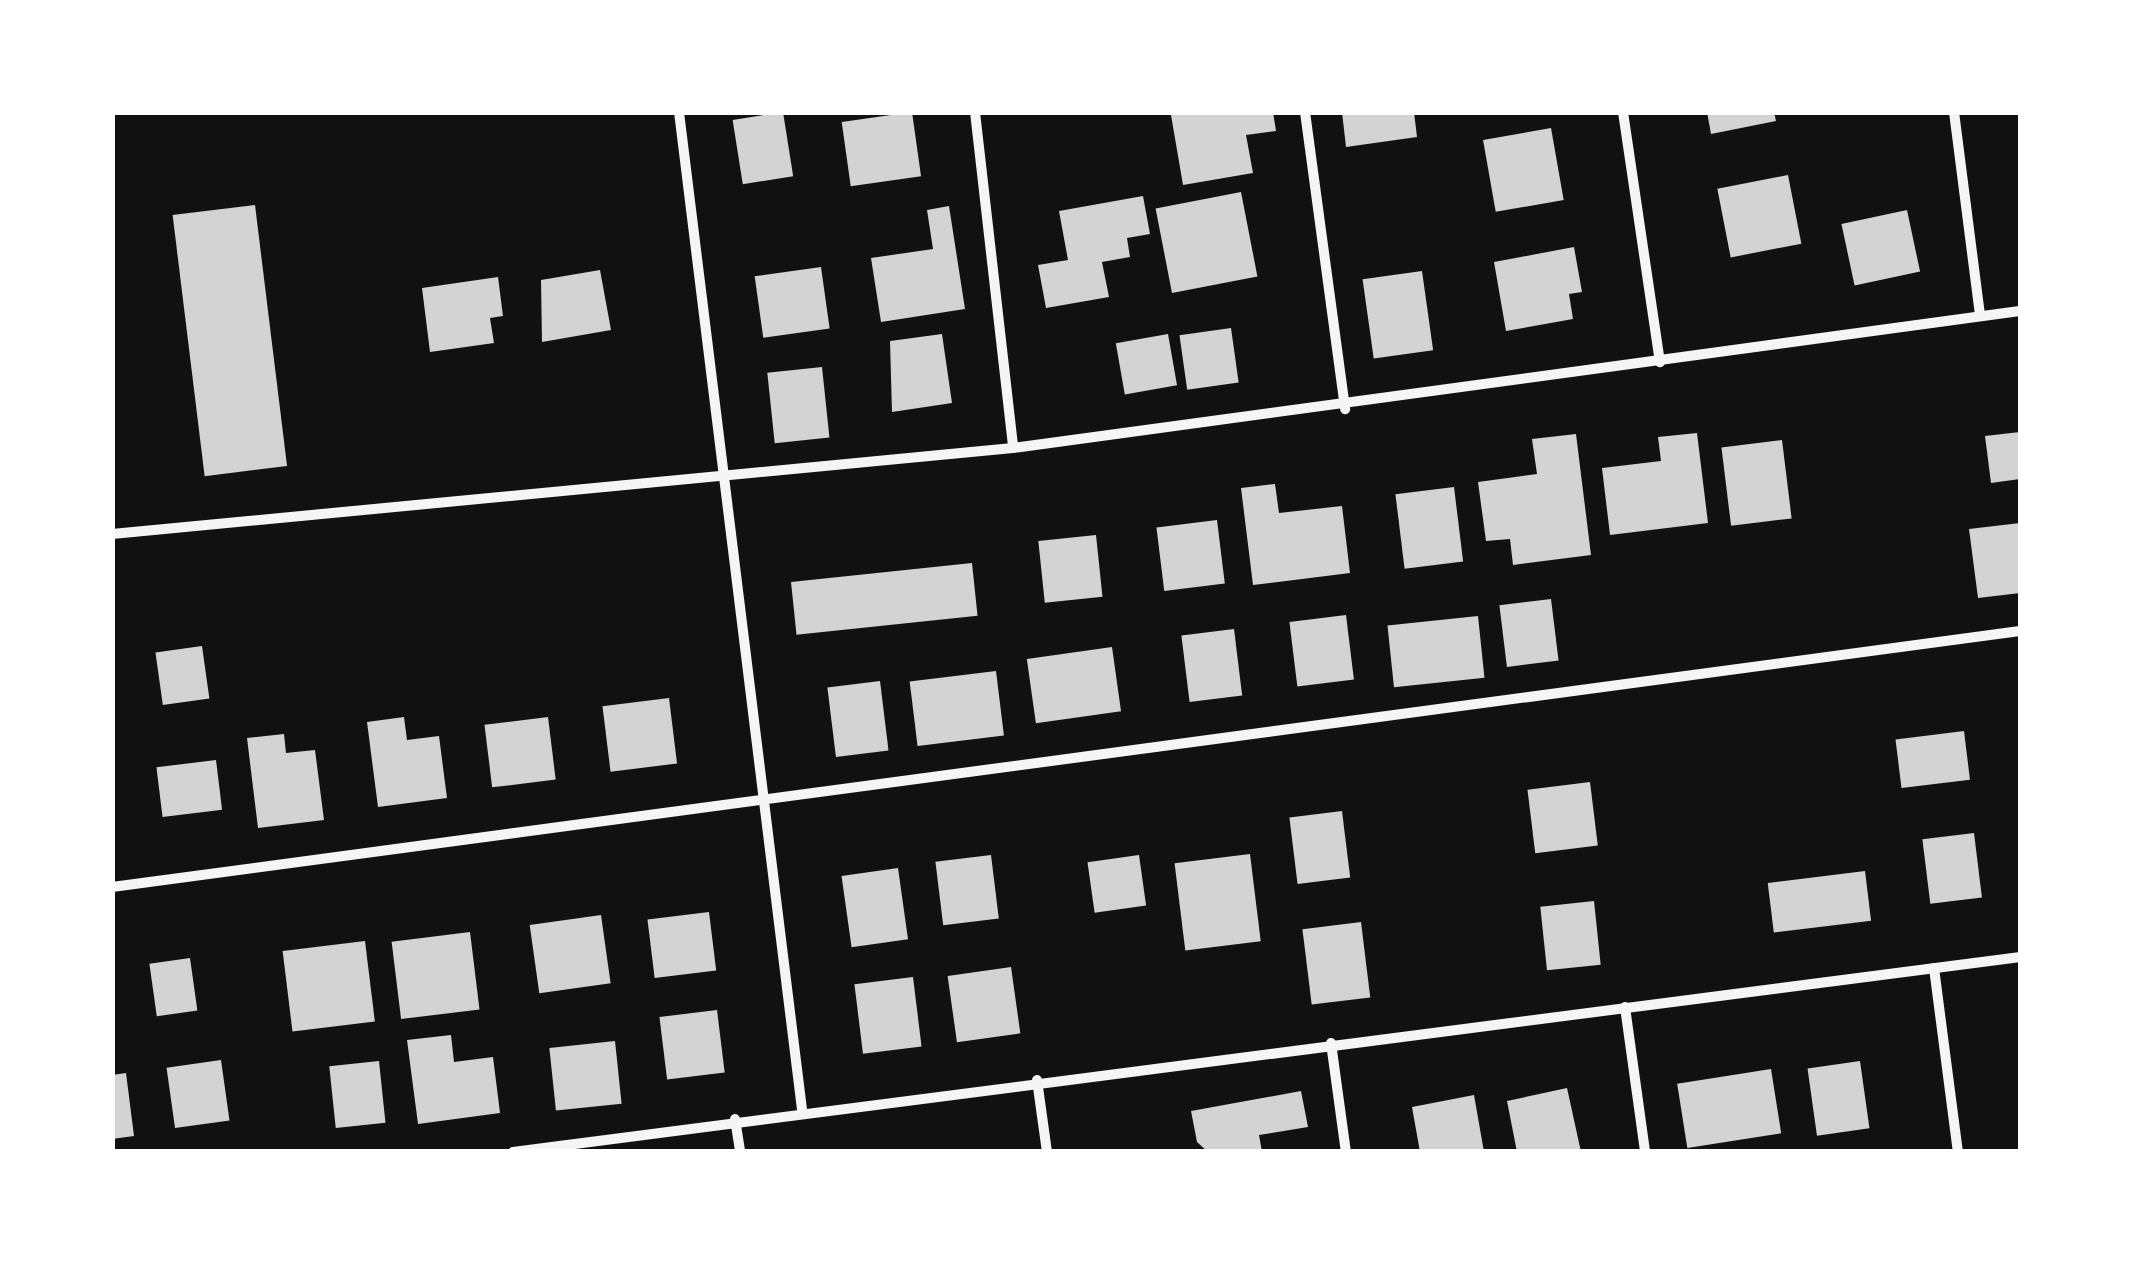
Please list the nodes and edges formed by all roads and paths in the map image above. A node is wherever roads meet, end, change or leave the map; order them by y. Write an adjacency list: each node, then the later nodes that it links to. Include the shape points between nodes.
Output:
1 (679, 112): 11 (street)
2 (975, 112): 10 (street)
3 (1306, 112): 9 (street)
4 (1623, 112): 8 (street)
5 (1954, 112): 7 (street)
6 (2020, 311): 7 (street)
7 (1980, 315): 8 (street)
8 (1660, 362): 9 (street)
9 (1345, 409): 10 (street)
10 (1012, 448): 11 (street)
11 (726, 472): 12 (street); 14 (street)
12 (112, 534)
13 (2020, 630): 14 (street)
14 (769, 799): 15 (street); 21 (street)
15 (112, 887)
16 (2020, 957): 17 (street)
17 (1934, 968): 18 (street); 28 (street)
18 (1625, 1007): 19 (street); 27 (street)
19 (1331, 1043): 20 (street); 26 (street)
20 (1038, 1080): 21 (street); 25 (street)
21 (802, 1109): 22 (street)
22 (735, 1119): 23 (street); 24 (street)
23 (513, 1152)
24 (740, 1152)
25 (1047, 1152)
26 (1346, 1152)
27 (1645, 1152)
28 (1958, 1152)

